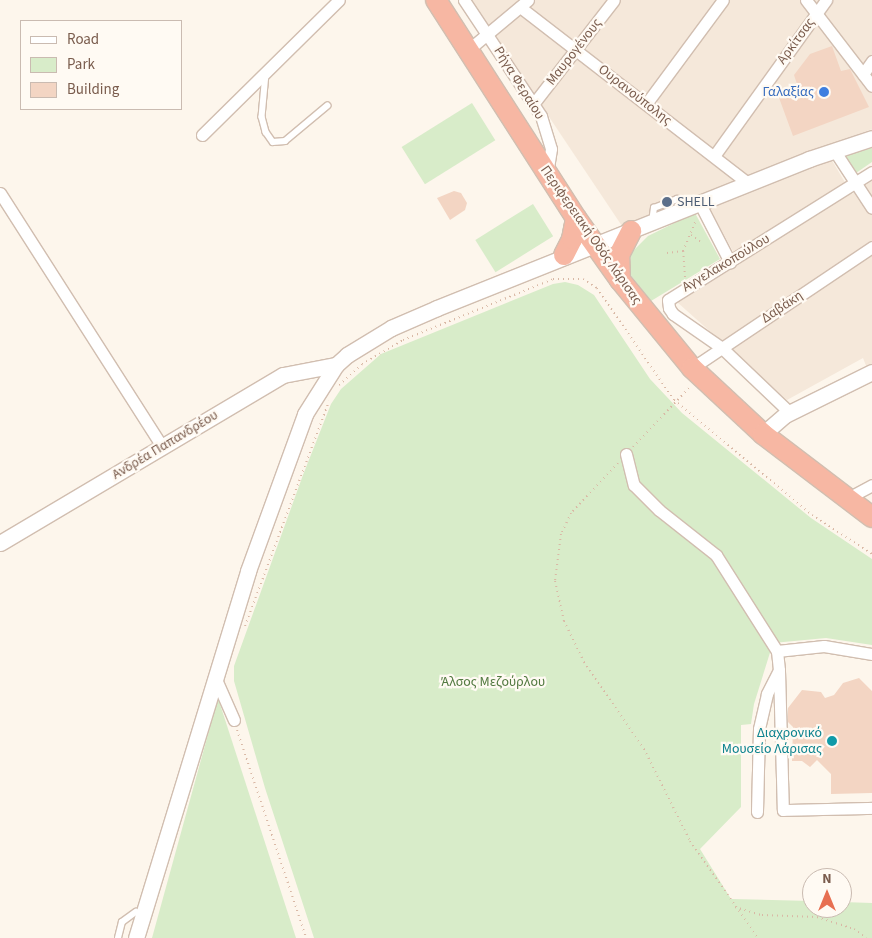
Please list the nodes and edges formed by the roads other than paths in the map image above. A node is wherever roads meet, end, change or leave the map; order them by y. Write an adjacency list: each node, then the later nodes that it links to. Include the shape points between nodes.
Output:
1 (339, 0): 14 (street)
2 (436, 0): 11 (highway, Περιφερειακή Οδός Λάρισας)
3 (464, 0): 10 (street, Ρήγα Φεραίου)
4 (614, 0): 12 (street, Μαυρογένους)
5 (723, 0): 18 (street)
6 (806, 0): 9 (street)
7 (826, 0): 9 (street, Αρκίτσας)
8 (524, 4): 10 (street); 12 (street, Ουρανούπολης)
9 (816, 13): 15 (street); 23 (street, Αρκίτσας)
10 (488, 36): 11 (street); 17 (street, Ρήγα Φεραίου)
11 (468, 50): 25 (highway, Περιφερειακή Οδός Λάρισας)
12 (576, 50): 17 (street, Μαυρογένους); 18 (street, Ουρανούπολης)
13 (872, 61): 15 (street)
14 (266, 69): 19 (lane, via 262,117 270,140 285,141); 20 (street)
15 (863, 74): 16 (street)
16 (872, 86)
17 (534, 103): 25 (street, Ρήγα Φεραίου, via 547,130 551,149)
18 (646, 104): 23 (street, Ουρανούπολης)
19 (326, 106)
20 (202, 135)
21 (872, 138): 22 (street)
22 (834, 150): 26 (street); 27 (street)
23 (714, 156): 26 (street, Ουρανούπολης)
24 (872, 172): 27 (street, Αγγελακοπούλου)
25 (547, 173): 32 (highway, Περιφερειακή Οδός Λάρισας)
26 (748, 183): 29 (street)
27 (856, 184): 30 (street); 37 (street, Αγγελακοπούλου)
28 (0, 193): 46 (street)
29 (695, 206): 31 (lane, via 677,199 654,208); 33 (street); 37 (street)
30 (872, 208)
31 (652, 215)
32 (576, 218): 34 (highway, Περιφερειακή Οδός Λάρισας); 36 (highway, via 572,239)
33 (631, 231): 34 (street); 38 (highway, via 619,256)
34 (596, 245): 36 (street); 38 (highway, Περιφερειακή Οδός Λάρισας)
35 (872, 247): 39 (street, Δαβάκη)
36 (564, 256): 41 (street, via 391,328)
37 (730, 262): 39 (street, Αγγελακοπούλου, via 672,295 667,304)
38 (620, 280): 42 (highway, Περιφερειακή Οδός Λάρισας)
39 (722, 348): 42 (street, Δαβάκη); 44 (street, Αγγελακοπούλου)
40 (872, 361): 44 (street)
41 (336, 365): 46 (street, Ανδρέα Παπανδρέου, via 283,375); 55 (street, via 305,414)
42 (692, 368): 45 (highway, Περιφερειακή Οδός Λάρισας)
43 (872, 372): 44 (street)
44 (786, 412): 45 (street)
45 (763, 434): 49 (highway, Περιφερειακή Οδός Λάρισας)
46 (162, 446): 51 (street, Ανδρέα Παπανδρέου)
47 (626, 454): 52 (street, via 634,485 659,510 716,555)
48 (872, 485): 49 (street)
49 (846, 499): 50 (highway, Περιφερειακή Οδός Λάρισας)
50 (872, 517)
51 (0, 543)
52 (777, 651): 53 (street, via 824,646); 54 (street)
53 (872, 654)
54 (778, 670): 57 (street, via 783,810); 58 (street, via 761,716)
55 (215, 677): 56 (street); 61 (street)
56 (234, 720)
57 (872, 808)
58 (757, 812)
59 (136, 912): 60 (lane, via 122,922)
60 (118, 938)
61 (136, 938)

